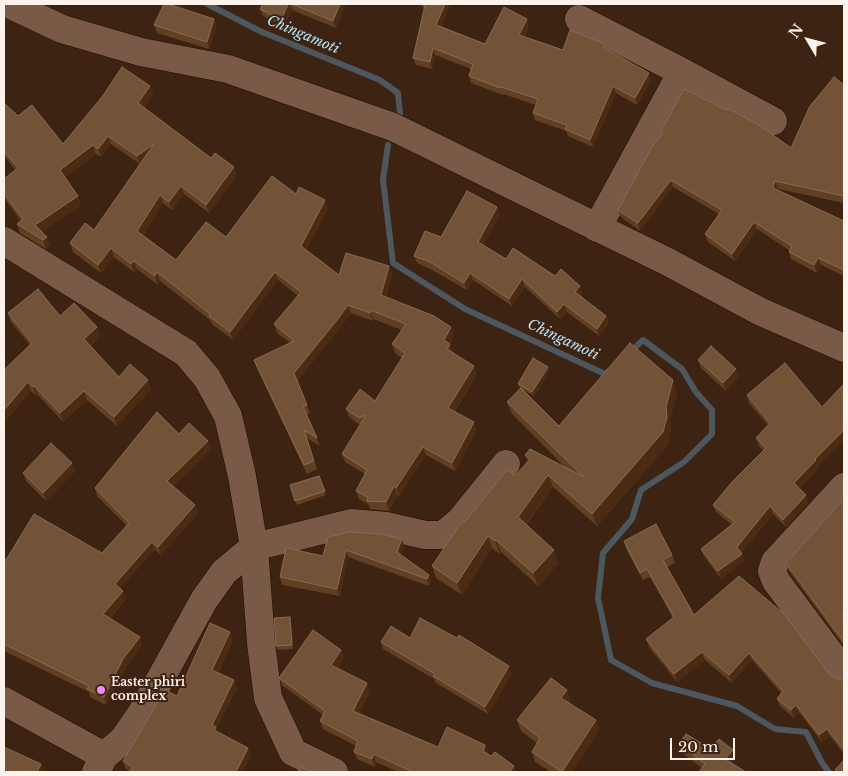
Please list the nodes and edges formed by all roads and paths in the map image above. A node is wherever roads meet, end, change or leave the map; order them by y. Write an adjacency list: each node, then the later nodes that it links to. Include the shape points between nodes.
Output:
1 (9, 4): 5 (street, via 62,29 141,52 228,68 393,127)
2 (579, 19): 3 (street)
3 (682, 72): 4 (street); 5 (street)
4 (773, 121)
5 (597, 228): 7 (street, via 761,312)
6 (4, 242): 10 (street, via 186,353 207,378 228,416)
7 (844, 348)
8 (506, 464): 10 (street, via 460,521 443,535 351,523)
9 (844, 487): 11 (street, via 775,562 772,572)
10 (254, 547): 13 (street, via 268,698); 14 (street, via 224,572 204,600 141,714 123,740)
11 (844, 672)
12 (4, 701): 14 (street)
13 (289, 762): 15 (street)
14 (100, 764)
15 (334, 772)

